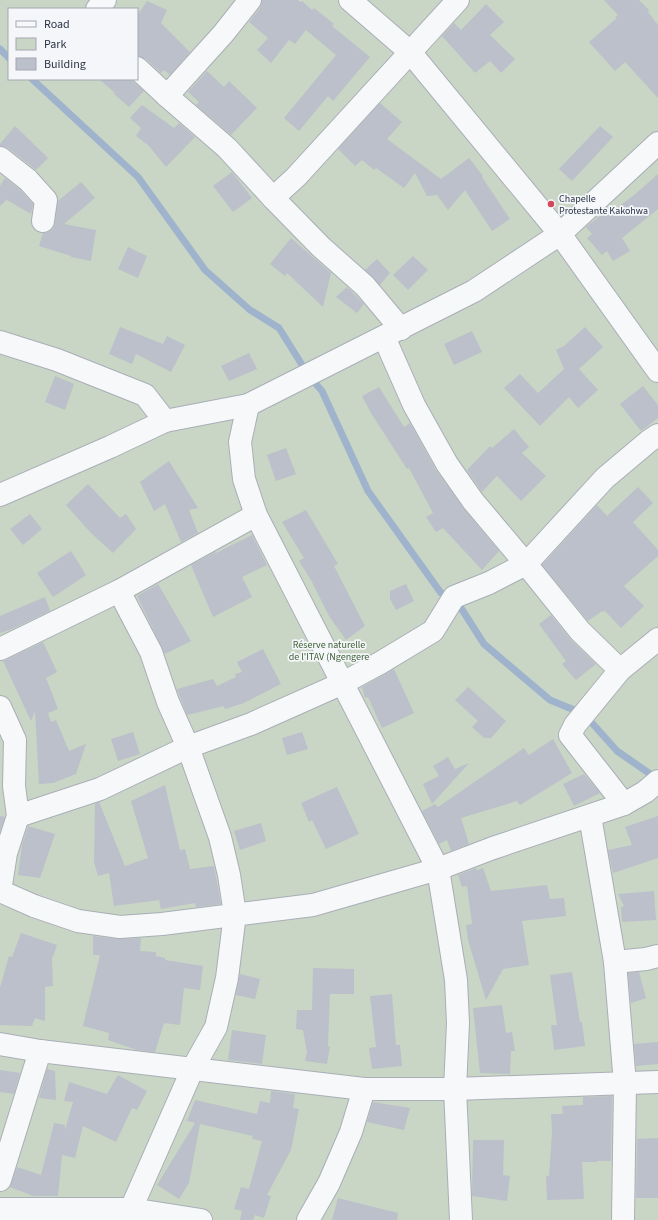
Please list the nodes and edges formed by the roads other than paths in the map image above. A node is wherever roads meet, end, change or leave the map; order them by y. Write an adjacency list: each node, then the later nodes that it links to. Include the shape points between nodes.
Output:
1 (105, 0): 5 (street)
2 (250, 0): 8 (street)
3 (350, 0): 6 (street)
4 (458, 0): 6 (street)
5 (98, 8)
6 (410, 52): 11 (street, via 296,177); 13 (street)
7 (138, 69): 8 (street)
8 (167, 96): 11 (street, via 227,148)
9 (658, 143): 13 (street)
10 (0, 158): 12 (street, via 28,180 46,200)
11 (273, 198): 14 (street, via 321,247 365,286)
12 (42, 222)
13 (560, 234): 14 (street, via 474,291); 16 (street)
14 (392, 333): 17 (street); 22 (street, via 414,404 447,464 473,501)
15 (0, 342): 18 (street, via 57,360 145,395)
16 (658, 371)
17 (248, 405): 18 (street); 21 (street, via 240,442 244,479)
18 (165, 421): 20 (street)
19 (658, 435): 22 (street, via 606,478)
20 (0, 495)
21 (256, 516): 23 (street); 27 (street)
22 (526, 564): 26 (street, via 580,631); 27 (street, via 454,597 433,631)
23 (119, 591): 25 (street); 29 (street, via 151,652 168,702)
24 (658, 639): 26 (street)
25 (0, 649)
26 (620, 670): 31 (street, via 575,725 570,735)
27 (343, 683): 29 (street, via 251,724); 34 (street)
28 (0, 708): 32 (street, via 15,740 14,786)
29 (188, 747): 32 (street, via 100,789); 36 (street, via 220,837)
30 (652, 786): 31 (street)
31 (624, 804): 33 (street)
32 (18, 816): 35 (street, via 6,853)
33 (590, 816): 34 (street); 38 (street)
34 (438, 869): 36 (street, via 312,905); 45 (street, via 456,980 458,1023)
35 (0, 891): 36 (street, via 78,921 120,927)
36 (235, 914): 41 (street, via 227,978 216,1027)
37 (658, 956): 38 (street)
38 (615, 962): 43 (street)
39 (0, 1044): 40 (street)
40 (40, 1051): 41 (street); 46 (street)
41 (193, 1068): 44 (street); 48 (street)
42 (658, 1082): 43 (street)
43 (625, 1084): 45 (street); 52 (street)
44 (364, 1089): 45 (street); 50 (street, via 351,1132 329,1183)
45 (455, 1089): 51 (street)
46 (0, 1180)
47 (0, 1209): 48 (street)
48 (129, 1214): 49 (street)
49 (201, 1220)
50 (308, 1220)
51 (461, 1220)
52 (623, 1220)

